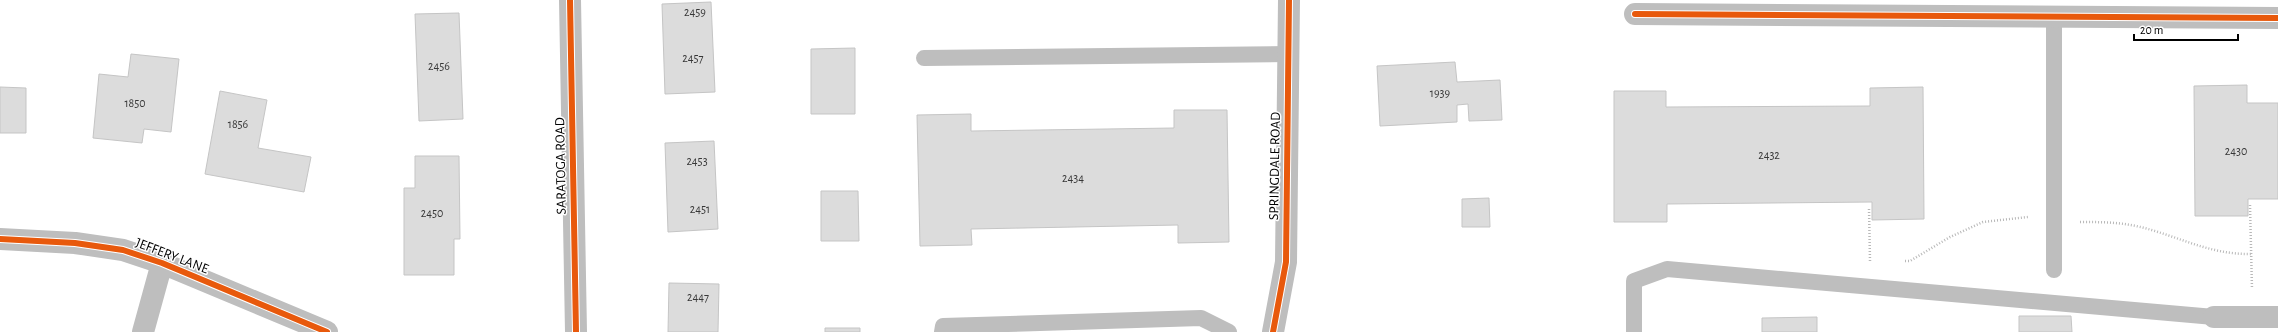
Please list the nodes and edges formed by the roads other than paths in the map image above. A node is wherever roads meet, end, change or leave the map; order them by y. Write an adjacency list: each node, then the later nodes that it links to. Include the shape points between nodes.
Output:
1 (570, 0): 15 (street, SARATOGA ROAD)
2 (1289, 0): 6 (street, SPRINGDALE ROAD)
3 (1635, 14): 4 (street)
4 (2054, 17): 5 (street); 10 (lane)
5 (2278, 18)
6 (1289, 54): 7 (lane); 18 (street, SPRINGDALE ROAD, via 1286,262)
7 (924, 58)
8 (0, 239): 9 (street, JEFFERY LANE, via 82,244 123,250)
9 (162, 263): 13 (street); 14 (street, JEFFERY LANE)
10 (2054, 270)
11 (2278, 317): 12 (street)
12 (2214, 318): 19 (lane, via 1667,269 1634,282)
13 (143, 332)
14 (327, 332)
15 (576, 332)
16 (942, 332): 17 (lane, via 942,326 1201,318)
17 (1230, 332)
18 (1273, 332)
19 (1634, 332)

